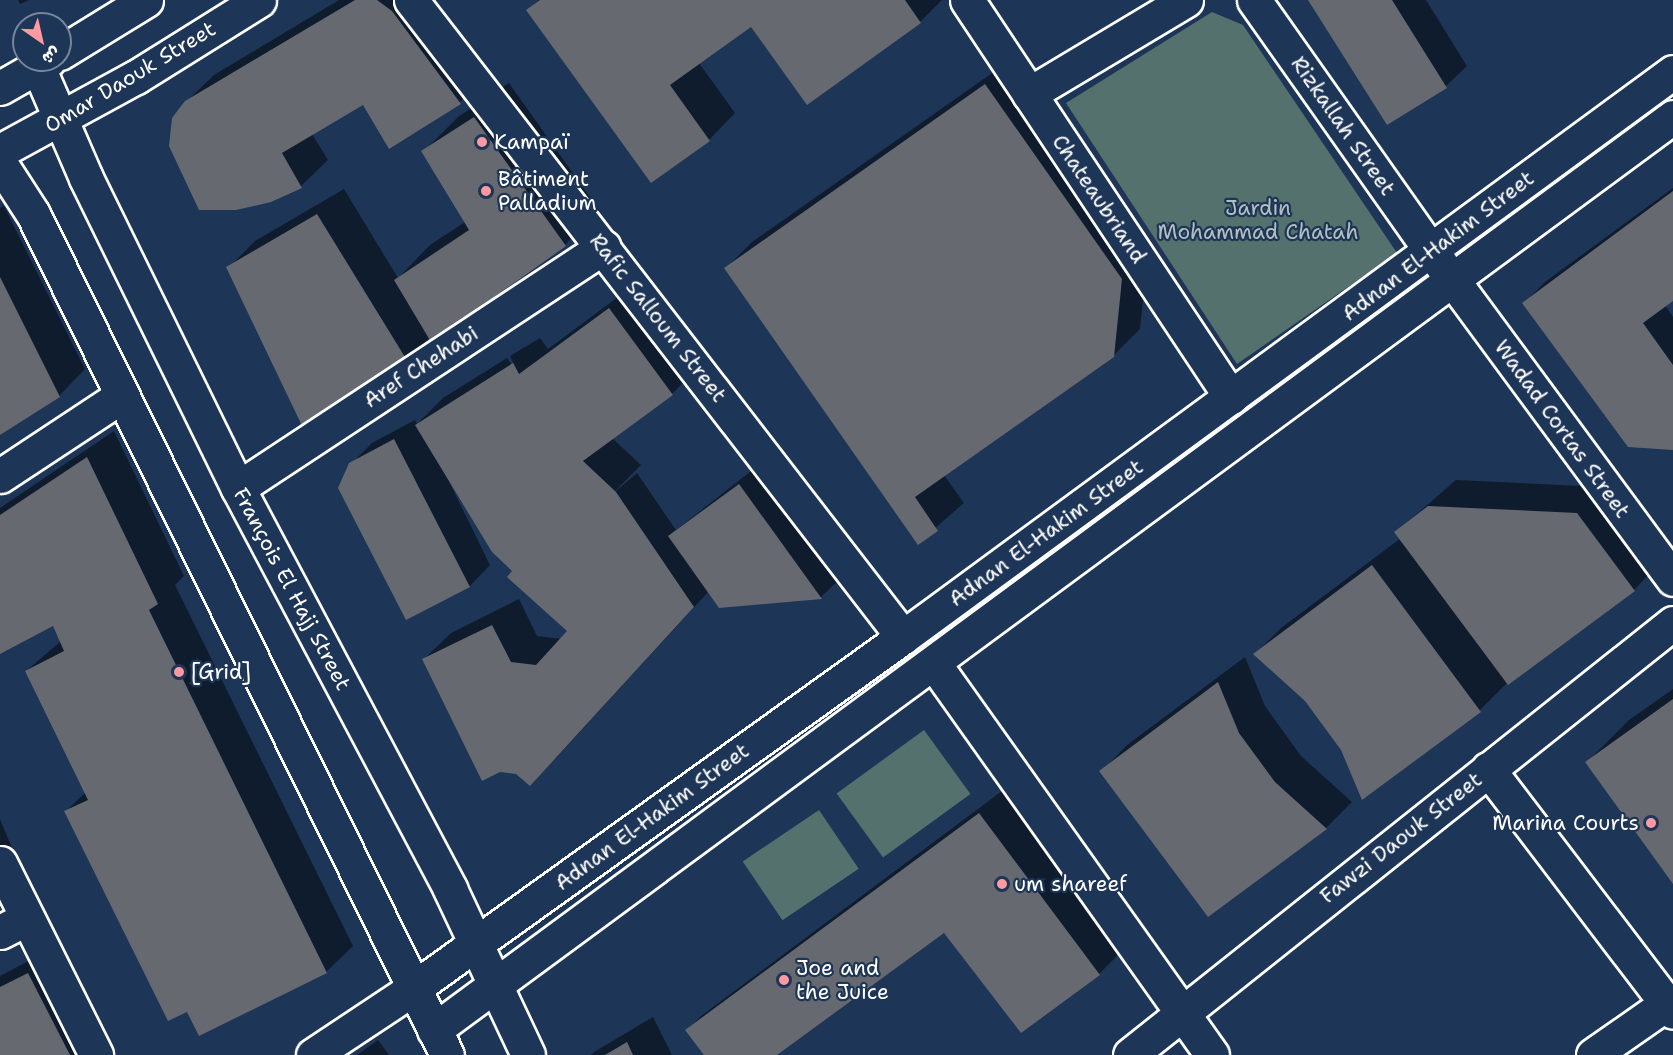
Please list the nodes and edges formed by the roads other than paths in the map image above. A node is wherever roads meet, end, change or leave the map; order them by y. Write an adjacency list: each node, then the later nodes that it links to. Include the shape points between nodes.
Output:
1 (146, 0): 7 (street)
2 (259, 0): 14 (street, Omar Daouk Street)
3 (411, 0): 17 (street, Rafic Salloum Street)
4 (967, 0): 12 (street, Chateaubriand)
5 (1186, 0): 12 (street)
6 (1254, 0): 18 (street, Rizkallah Street)
7 (72, 46)
8 (28, 72): 11 (street)
9 (51, 72): 14 (street, François El Hajj Street)
10 (1673, 72): 18 (street, Adnan El-Hakim Street)
11 (0, 88)
12 (1029, 94): 21 (street, Chateaubriand)
13 (1673, 117): 19 (street, Adnan El-Hakim Street)
14 (60, 120): 15 (street, Omar Daouk Street); 23 (street, François El Hajj Street)
15 (0, 151)
16 (0, 163): 20 (street, via 33,214)
17 (604, 247): 23 (street, Aref Chehabi); 26 (street, Rafic Salloum Street)
18 (1432, 252): 19 (street, Rizkallah Street); 21 (street, Adnan El-Hakim Street)
19 (1452, 279): 24 (street, Wadad Cortas Street); 27 (street, Adnan El-Hakim Street)
20 (120, 397): 22 (street); 33 (street)
21 (1231, 397): 26 (street, Adnan El-Hakim Street)
22 (0, 476)
23 (238, 488): 31 (street, François El Hajj Street)
24 (1673, 579)
25 (1673, 623): 28 (street, Fawzi Daouk Street)
26 (903, 637): 31 (street, Adnan El-Hakim Street)
27 (935, 665): 32 (street, Adnan El-Hakim Street); 35 (street)
28 (1488, 769): 34 (street); 35 (street, Fawzi Daouk Street)
29 (0, 863): 30 (street)
30 (13, 926): 37 (street)
31 (475, 943): 32 (street, François El Hajj Street); 33 (street, Adnan El-Hakim Street)
32 (495, 986): 36 (street, Adnan El-Hakim Street); 39 (street, François El Hajj Street)
33 (414, 988): 36 (street); 38 (street, Adnan El-Hakim Street)
34 (1670, 1008): 42 (street)
35 (1184, 1012): 40 (street, Fawzi Daouk Street); 41 (street)
36 (441, 1042)
37 (96, 1055)
38 (313, 1055)
39 (528, 1055)
40 (1130, 1055)
41 (1212, 1055)
42 (1593, 1055)

